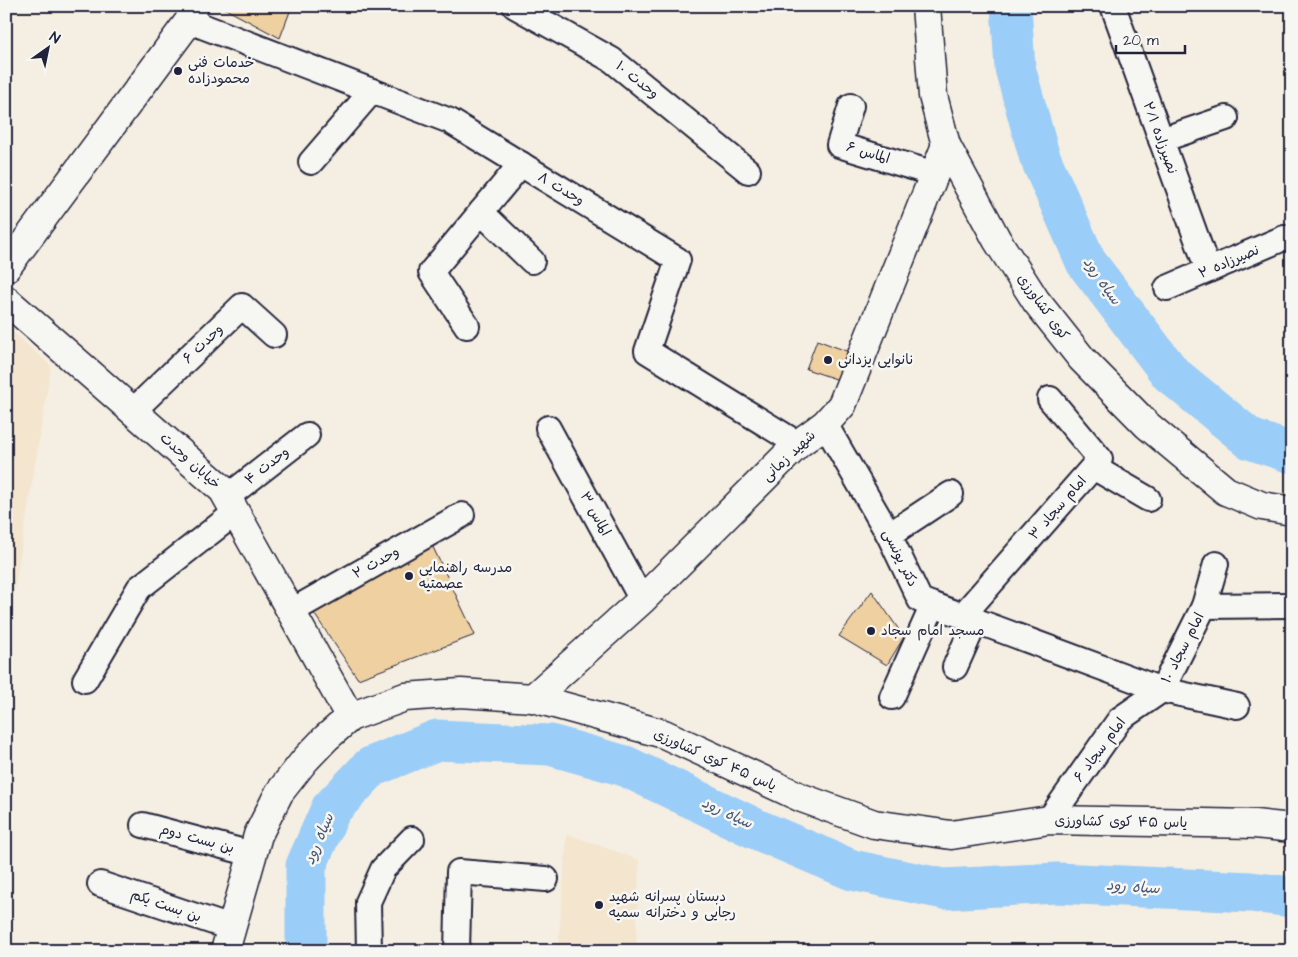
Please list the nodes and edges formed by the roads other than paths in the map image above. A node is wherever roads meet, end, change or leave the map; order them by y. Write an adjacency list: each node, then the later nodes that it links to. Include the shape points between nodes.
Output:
1 (515, 6): 12 (street, وحدت ۱۰, via 612,60)
2 (926, 6): 9 (street, کوی کشاورزی, via 933,96)
3 (1118, 8): 8 (street, نصیرزاده ۲/۱)
4 (191, 14): 5 (street, وحدت ۸); 17 (street)
5 (372, 91): 10 (street); 11 (street, وحدت ۸, via 450,121)
6 (851, 106): 13 (street, الماس ۶, via 839,145)
7 (1226, 118): 8 (street)
8 (1161, 140): 18 (street, نصیرزاده ۲/۱)
9 (946, 145): 13 (street, شهید زمانی); 33 (street, کوی کشاورزی, via 997,240 1036,301 1082,359 1147,425 1226,491 1262,506)
10 (311, 162)
11 (520, 164): 14 (street); 28 (street, وحدت ۸, via 678,260 647,350)
12 (748, 171)
13 (935, 174): 25 (street, شهید زمانی, via 842,405)
14 (481, 212): 16 (street); 21 (street, via 431,272)
15 (1292, 238): 18 (street, نصیرزاده ۲, via 1284,238)
16 (532, 261)
17 (6, 268)
18 (1208, 270): 19 (street, نصیرزاده ۲)
19 (1167, 288)
20 (6, 300): 24 (street, خیابان وحدت)
21 (467, 326)
22 (274, 335): 24 (street, وحدت ۶, via 242,306)
23 (1050, 399): 29 (street, امام سجاد ۳, via 1100,459)
24 (133, 411): 32 (street, خیابان وحدت, via 223,490)
25 (825, 424): 28 (street, شهید زمانی); 35 (street, دکتر یونسی)
26 (548, 428): 37 (street, الماس ۳)
27 (307, 435): 32 (street, وحدت ۴)
28 (798, 444): 37 (street, شهید زمانی)
29 (1093, 467): 31 (street); 42 (street, امام سجاد ۳)
30 (951, 494): 35 (street)
31 (1148, 499)
32 (231, 505): 41 (street, خیابان وحدت); 44 (street, وحدت ۴, via 139,588)
33 (1292, 511)
34 (462, 515): 41 (street, وحدت ۲)
35 (889, 535): 38 (street, دکتر یونسی, via 920,600)
36 (1216, 564): 40 (street, امام سجاد ۱۰)
37 (642, 600): 47 (street, شهید زمانی)
38 (934, 605): 42 (street, دکتر یونسی); 46 (street)
39 (1292, 605): 40 (street)
40 (1204, 606): 45 (street, امام سجاد ۱۰)
41 (290, 612): 49 (street, خیابان وحدت)
42 (970, 618): 43 (street, امام سجاد ۳); 45 (street, دکتر یونسی)
43 (955, 667)
44 (85, 680)
45 (1162, 690): 48 (street, دکتر یونسی); 50 (street, امام سجاد ۶, via 1120,719)
46 (892, 697)
47 (533, 698): 49 (street, یاس ۴۵ کوی کشاورزی, via 461,693 405,697); 50 (street, یاس ۴۵ کوی کشاورزی, via 664,734 802,798 874,824 951,835)
48 (1237, 706)
49 (350, 717): 54 (street, یاس ۴۵ کوی کشاورزی, via 315,749 279,793)
50 (1049, 820): 52 (street, یاس ۴۵ کوی کشاورزی, via 1255,824)
51 (143, 825): 54 (street, بن بست دوم)
52 (1292, 828)
53 (412, 839): 58 (street, via 383,870 368,902)
54 (252, 854): 57 (street, یاس ۴۵ کوی کشاورزی)
55 (546, 879): 59 (street, via 458,872)
56 (100, 884): 57 (street, بن بست یکم)
57 (228, 939)
58 (369, 951)
59 (457, 951)

